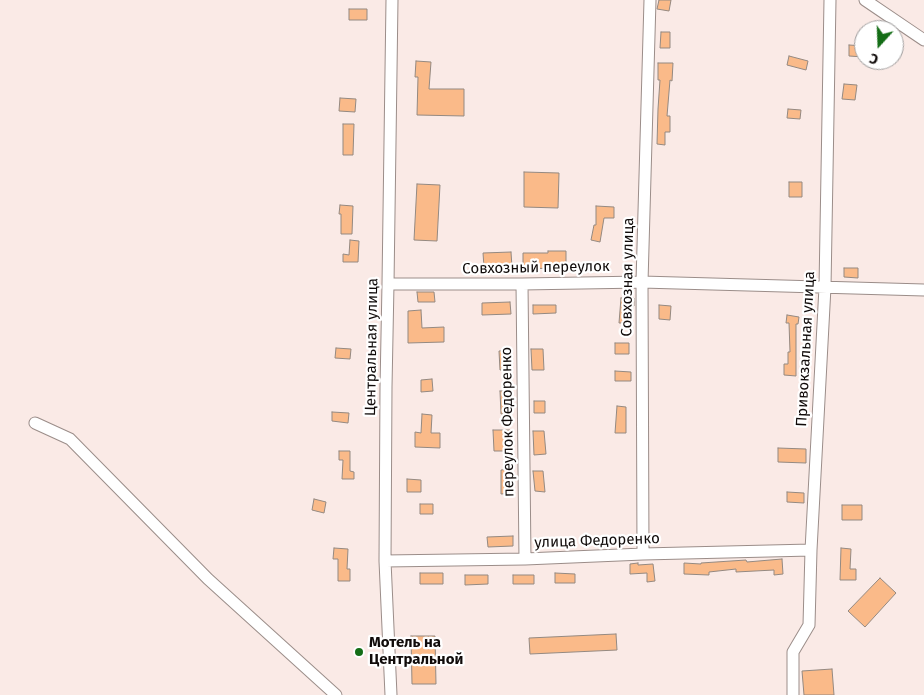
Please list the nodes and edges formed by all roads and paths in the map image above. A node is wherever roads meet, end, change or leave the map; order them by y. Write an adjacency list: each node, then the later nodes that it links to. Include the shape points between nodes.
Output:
1 (392, 0): 7 (street, Центральная улица)
2 (650, 0): 6 (street, Совхозная улица)
3 (830, 0): 9 (street, Привокзальная улица)
4 (865, 0): 5 (street)
5 (924, 40)
6 (642, 282): 8 (street, Совхозный переулок); 9 (street, Совхозный переулок); 13 (street, Совхозная улица)
7 (388, 284): 8 (street, Совхозный переулок); 15 (street, Центральная улица)
8 (522, 284): 14 (street, переулок Федоренко)
9 (824, 287): 10 (street, Совхозный переулок); 12 (street, Привокзальная улица)
10 (924, 290)
11 (35, 423): 16 (street, via 70,439 208,579)
12 (811, 550): 13 (street, улица Федоренко); 18 (street, Привокзальная улица, via 809,625 793,652)
13 (643, 554): 14 (street, улица Федоренко)
14 (525, 559): 15 (street, улица Федоренко)
15 (385, 561): 17 (street, Центральная улица)
16 (336, 695)
17 (391, 695)
18 (793, 695)

